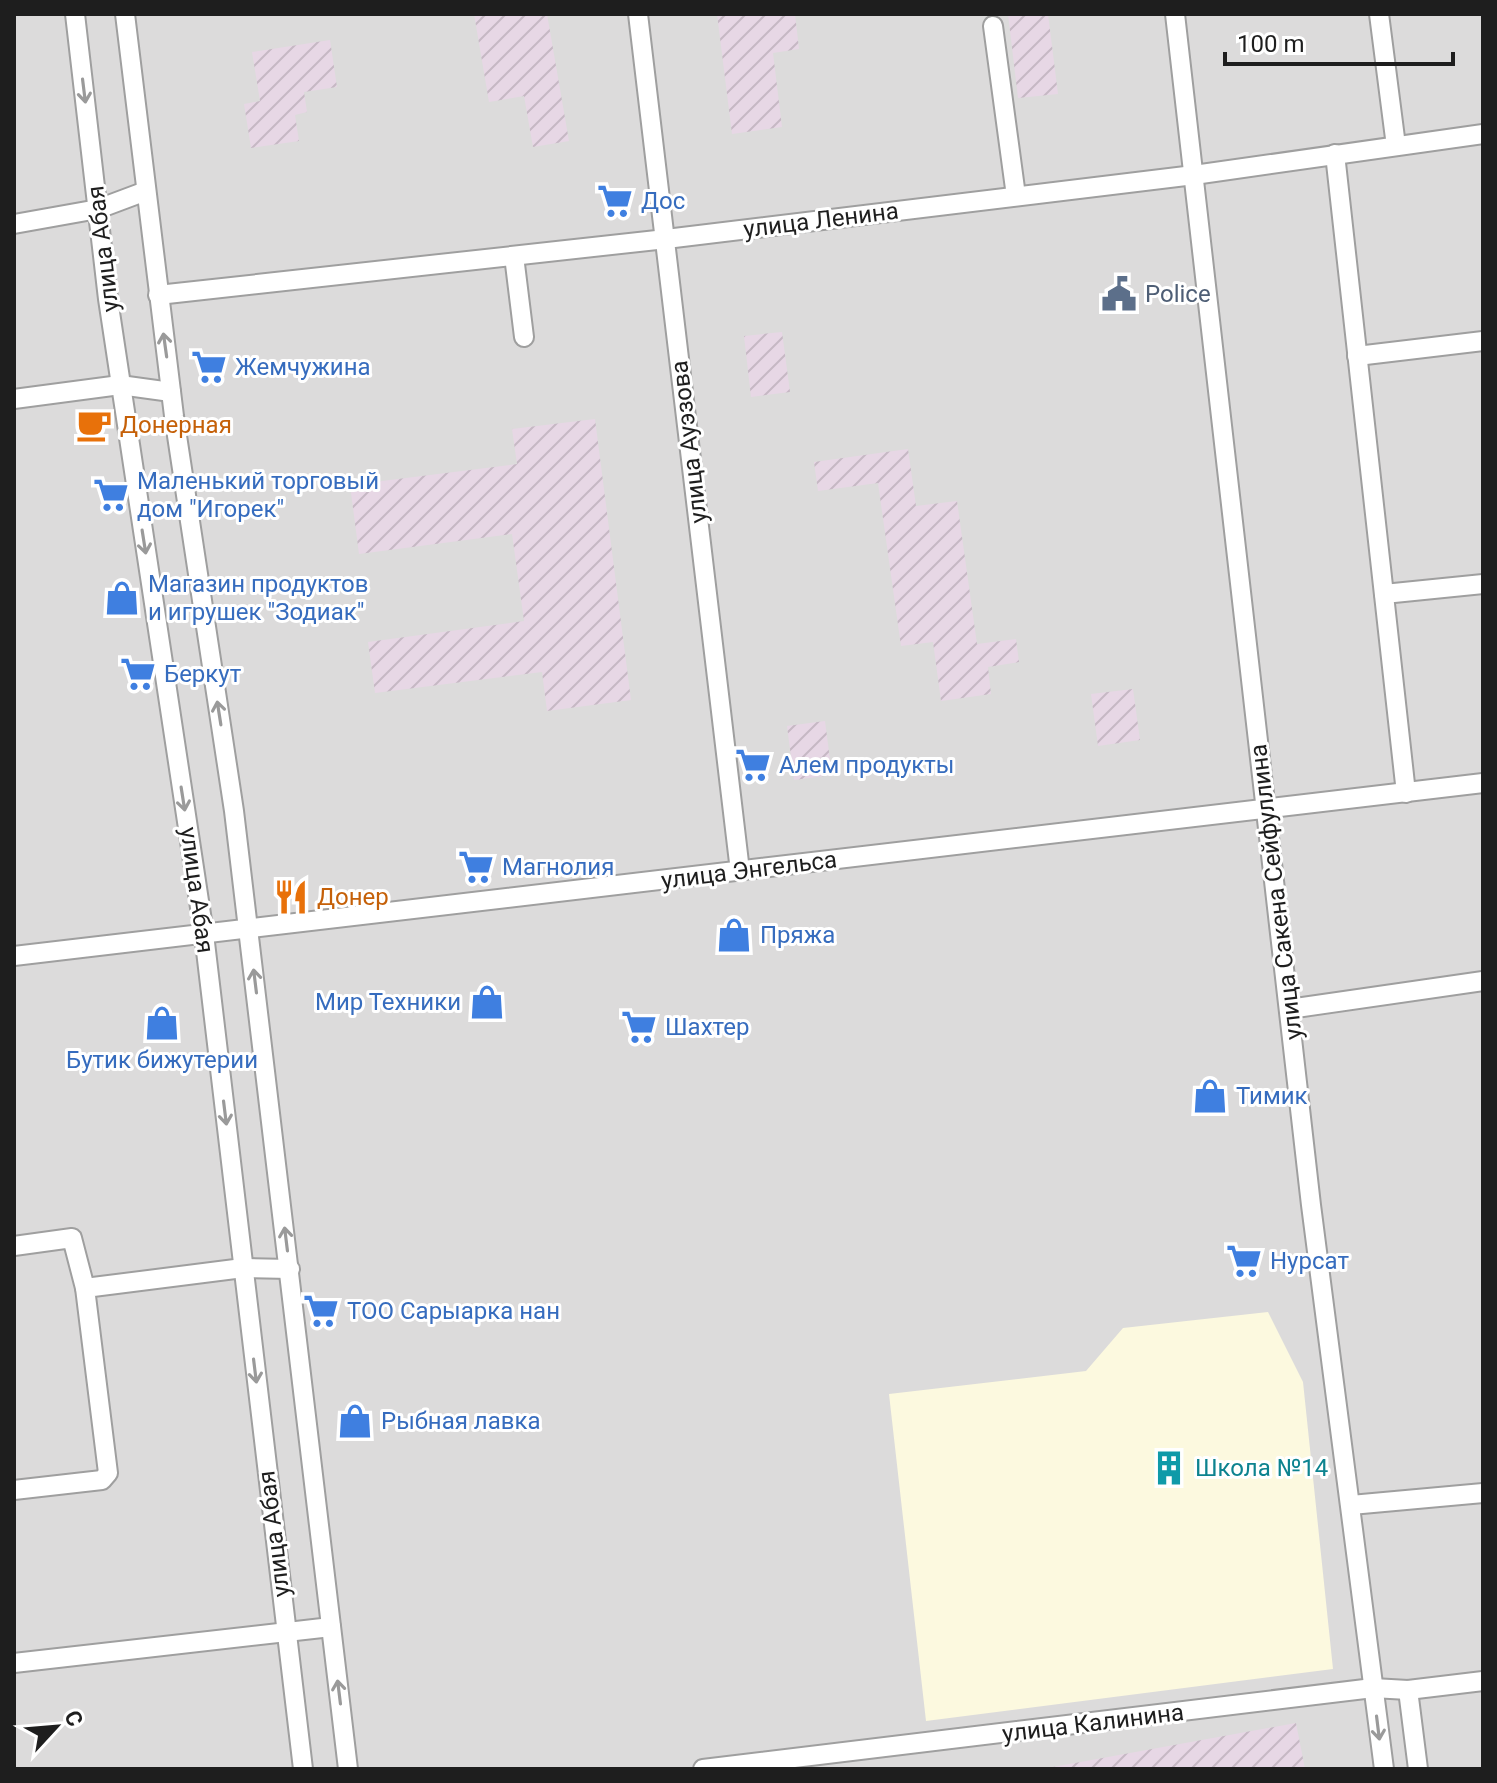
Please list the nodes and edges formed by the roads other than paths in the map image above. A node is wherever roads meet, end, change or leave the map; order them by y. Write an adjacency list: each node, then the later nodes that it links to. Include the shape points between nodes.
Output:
1 (75, 14): 13 (street, улица Абая, one-way to 13)
2 (125, 14): 11 (street, улица Абая)
3 (638, 14): 15 (street, улица Ауэзова)
4 (1175, 14): 10 (street, улица Сакена Сейфуллина)
5 (1379, 14): 8 (street)
6 (993, 26): 12 (street)
7 (1483, 134): 8 (street, улица Ленина)
8 (1396, 146): 9 (street, улица Ленина)
9 (1335, 154): 10 (street, улица Ленина); 20 (street)
10 (1194, 175): 12 (street, улица Ленина); 28 (street, улица Сакена Сейфуллина)
11 (146, 191): 13 (street); 17 (street, улица Абая)
12 (1016, 196): 15 (street, улица Ленина)
13 (98, 209): 14 (street); 21 (street, улица Абая)
14 (14, 224)
15 (666, 239): 16 (street, улица Ленина); 29 (street, улица Ауэзова)
16 (514, 256): 17 (street, улица Ленина); 18 (street)
17 (158, 295): 22 (street, улица Абая, one-way to 17)
18 (524, 337)
19 (1483, 341): 20 (street)
20 (1357, 356): 25 (street)
21 (120, 385): 22 (street); 23 (street); 31 (street, улица Абая, one-way to 31)
22 (171, 392): 30 (street, улица Абая, one-way to 22)
23 (14, 399)
24 (1483, 584): 25 (street)
25 (1384, 594): 27 (street)
26 (1483, 783): 27 (street, улица Энгельса)
27 (1406, 793): 28 (street, улица Энгельса)
28 (1266, 810): 29 (street, улица Энгельса); 34 (street, улица Сакена Сейфуллина)
29 (740, 871): 30 (street, улица Энгельса)
30 (248, 929): 31 (street, улица Энгельса); 37 (street, улица Абая, one-way to 30)
31 (204, 934): 32 (street, улица Энгельса); 36 (street, улица Абая, one-way to 36)
32 (14, 956)
33 (1483, 981): 34 (street)
34 (1289, 1009): 41 (street, улица Сакена Сейфуллина)
35 (14, 1246): 38 (street, via 72,1238)
36 (243, 1268): 37 (street); 38 (street); 43 (street, улица Абая, one-way to 43)
37 (290, 1269): 42 (street, улица Абая)
38 (85, 1288): 39 (street, via 108,1473 102,1480)
39 (14, 1490)
40 (1483, 1493): 41 (street)
41 (1351, 1505): 46 (street, улица Сакена Сейфуллина)
42 (331, 1627): 43 (street); 49 (street, улица Абая, one-way to 42)
43 (286, 1632): 44 (street); 48 (street, улица Абая)
44 (14, 1663)
45 (1483, 1681): 47 (street, улица Калинина)
46 (1373, 1688): 47 (street, улица Калинина); 50 (street, улица Калинина); 51 (street, улица Сакена Сейфуллина, one-way to 51)
47 (1408, 1690): 52 (street)
48 (303, 1769)
49 (348, 1769)
50 (703, 1769)
51 (1384, 1769)
52 (1418, 1769)

